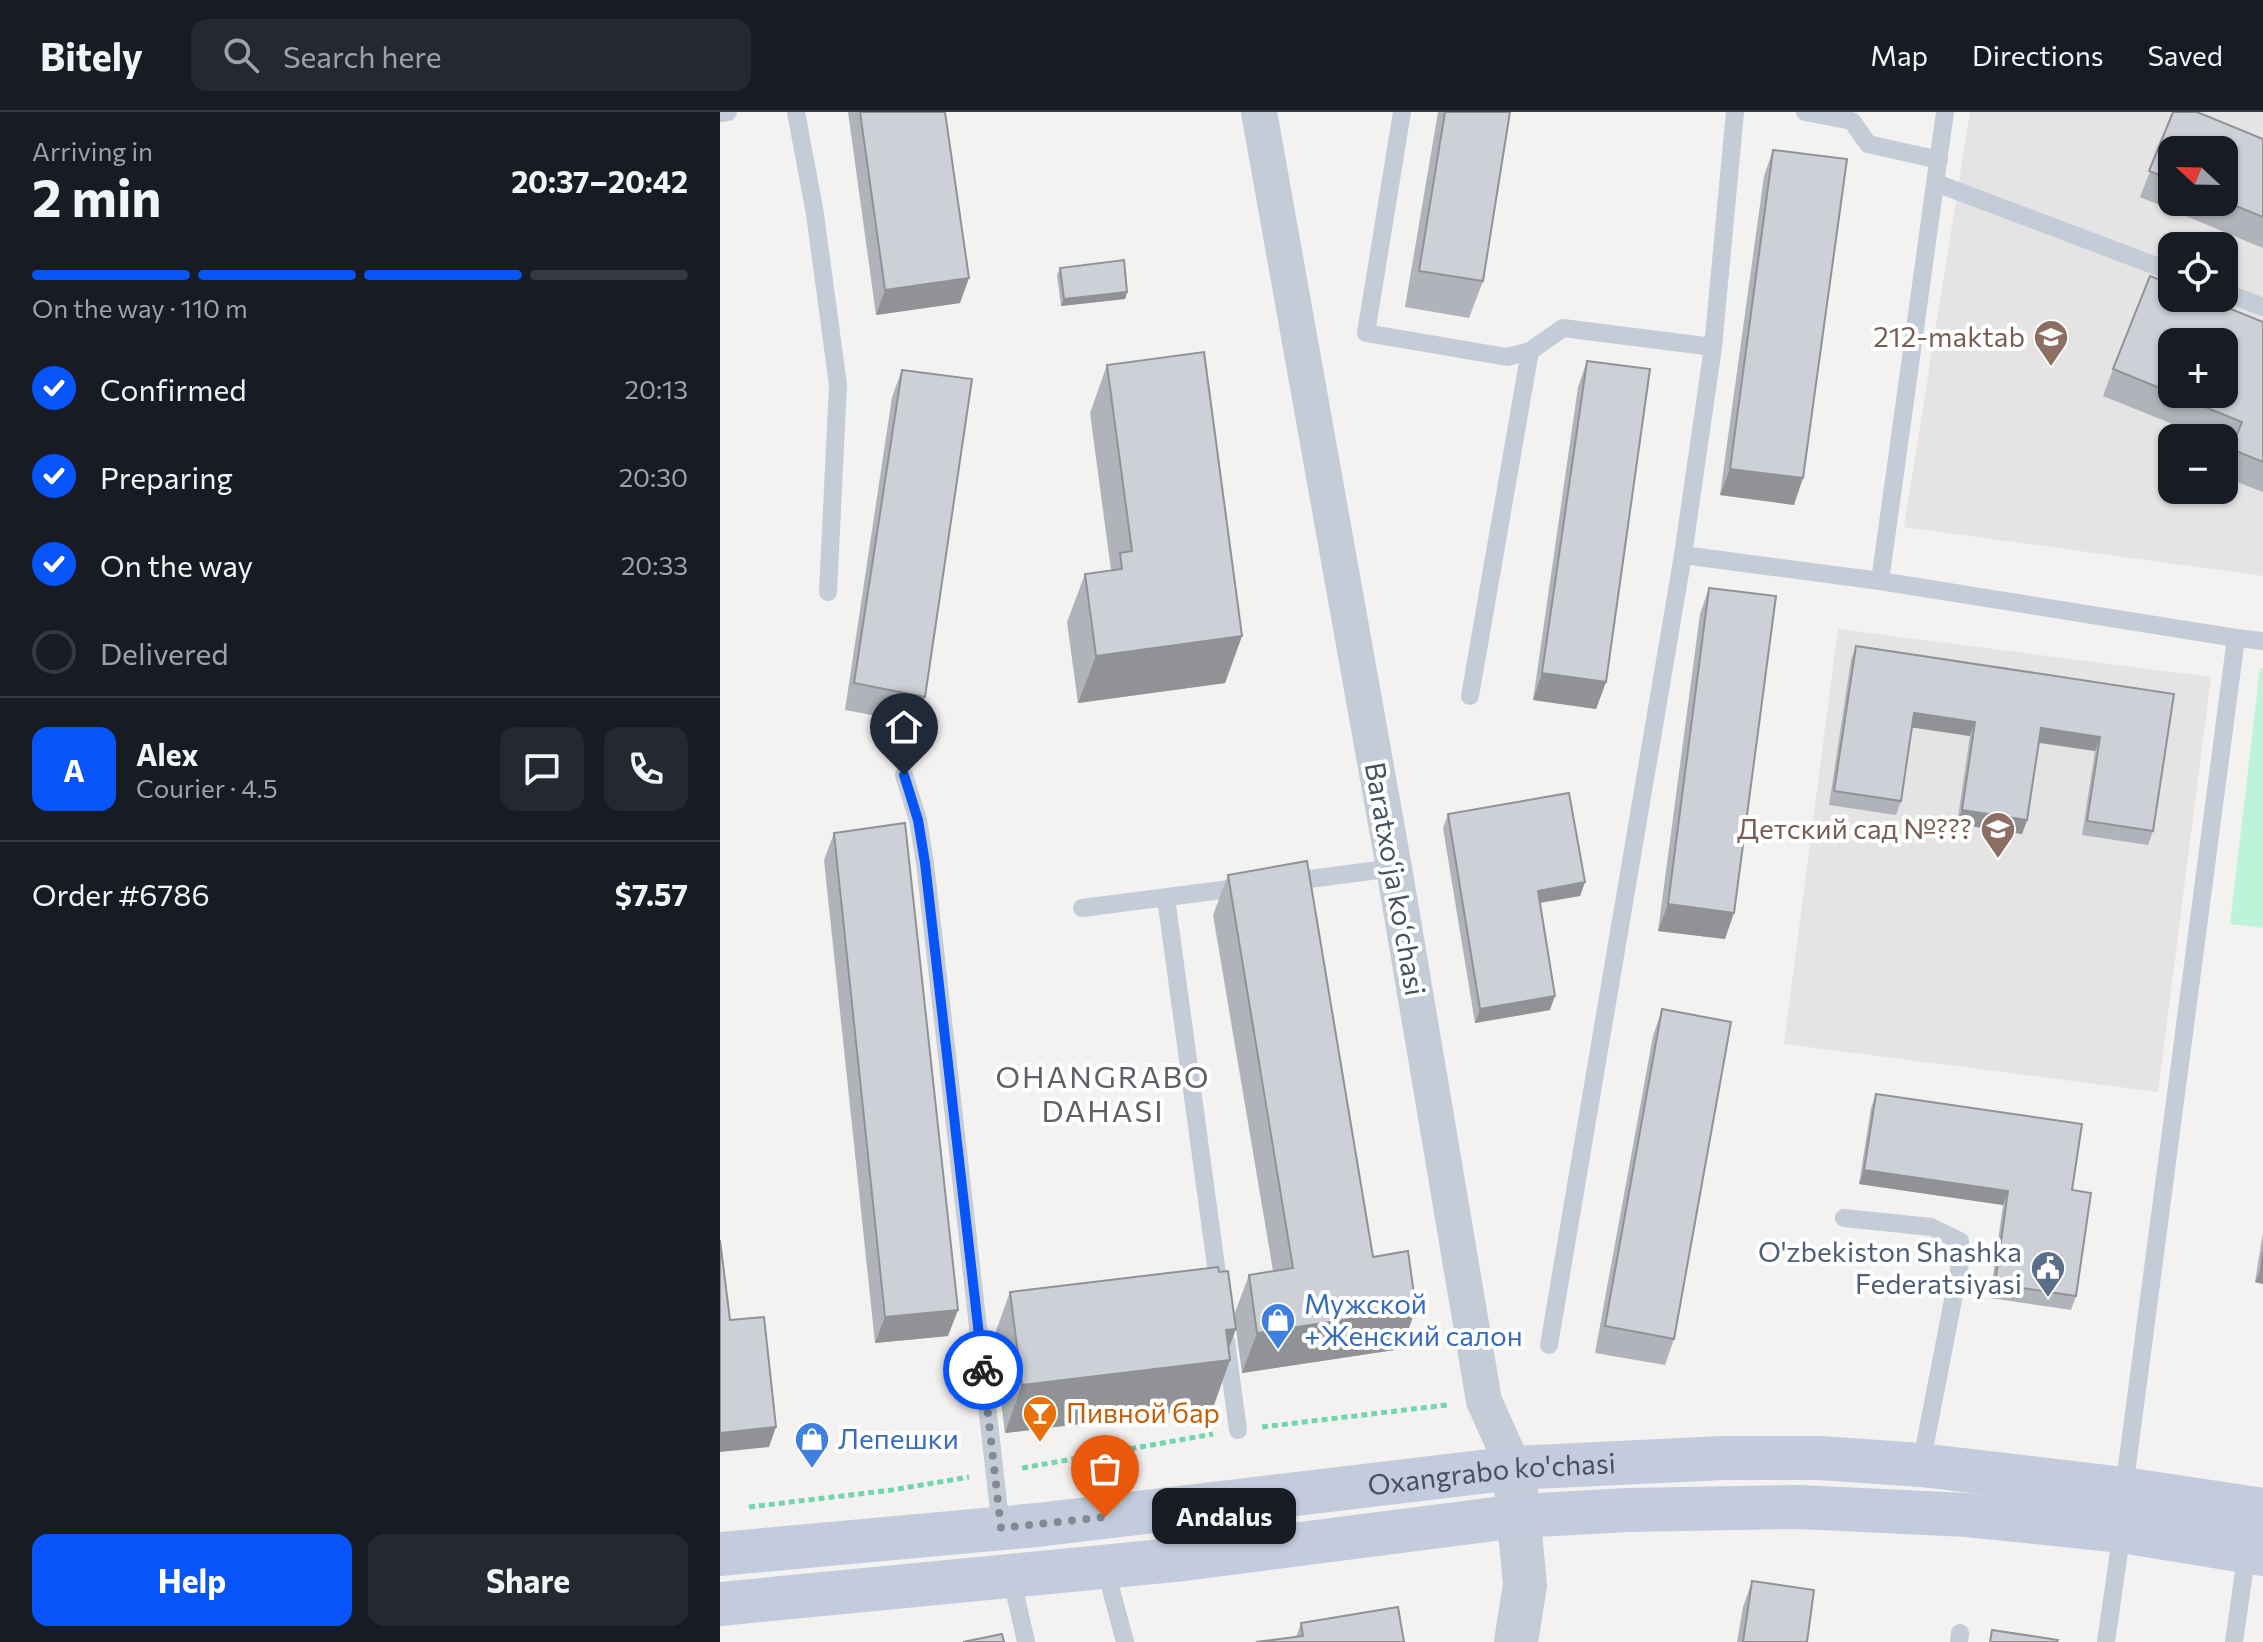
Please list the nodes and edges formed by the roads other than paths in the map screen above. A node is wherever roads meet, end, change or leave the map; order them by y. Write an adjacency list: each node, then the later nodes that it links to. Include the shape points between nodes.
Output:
1 (728, 112): 8 (lane)
2 (796, 112): 18 (lane, via 838,385)
3 (1259, 112): 23 (street, Baratxoʻja koʻchasi)
4 (1402, 112): 15 (lane, via 1366,333 1507,357)
5 (1735, 112): 14 (lane)
6 (1805, 112): 9 (lane, via 1852,121 1868,144)
7 (1945, 112): 9 (lane)
8 (720, 113)
9 (1939, 160): 10 (lane)
10 (1936, 183): 11 (lane); 17 (lane)
11 (2158, 267)
12 (2238, 297): 13 (lane)
13 (2263, 307)
14 (1713, 347): 15 (lane, via 1563,328); 16 (lane)
15 (1530, 351): 21 (lane)
16 (1683, 555): 17 (lane); 27 (lane)
17 (1880, 581): 19 (lane)
18 (828, 592)
19 (2236, 638): 20 (lane); 31 (lane)
20 (2263, 641)
21 (1470, 696)
22 (904, 775): 34 (lane, via 925,863)
23 (1394, 868): 24 (lane); 30 (street, Baratxoʻja koʻchasi, via 1484,1401)
24 (1166, 898): 25 (lane); 28 (lane)
25 (1082, 908)
26 (1844, 1218): 29 (lane, via 1931,1227 1960,1241)
27 (1549, 1345)
28 (1238, 1430)
29 (1921, 1465): 30 (main road, Oxangrabo ko'chasi, via 1723,1458); 31 (main road, Oxangrabo ko'chasi)
30 (1514, 1468): 33 (street, Baratxoʻja koʻchasi); 34 (main road, Oxangrabo ko'chasi)
31 (2124, 1489): 32 (main road, Oxangrabo ko'chasi)
32 (2263, 1510)
33 (1518, 1516): 35 (main road, Oxangrabo ko'chasi, via 1799,1507 1967,1515); 38 (main road, Oxangrabo ko'chasi); 43 (street, Baratxoʻja koʻchasi, via 1525,1585)
34 (1001, 1528): 37 (main road, Oxangrabo ko'chasi); 39 (street)
35 (2122, 1531): 36 (main road, Oxangrabo ko'chasi); 44 (lane)
36 (2255, 1553): 45 (lane)
37 (720, 1554)
38 (1105, 1567): 39 (main road, Oxangrabo ko'chasi); 42 (lane)
39 (1011, 1576): 40 (main road, Oxangrabo ko'chasi); 41 (lane)
40 (720, 1604)
41 (1026, 1642)
42 (1125, 1642)
43 (1516, 1642)
44 (2106, 1642)
45 (2234, 1642)

